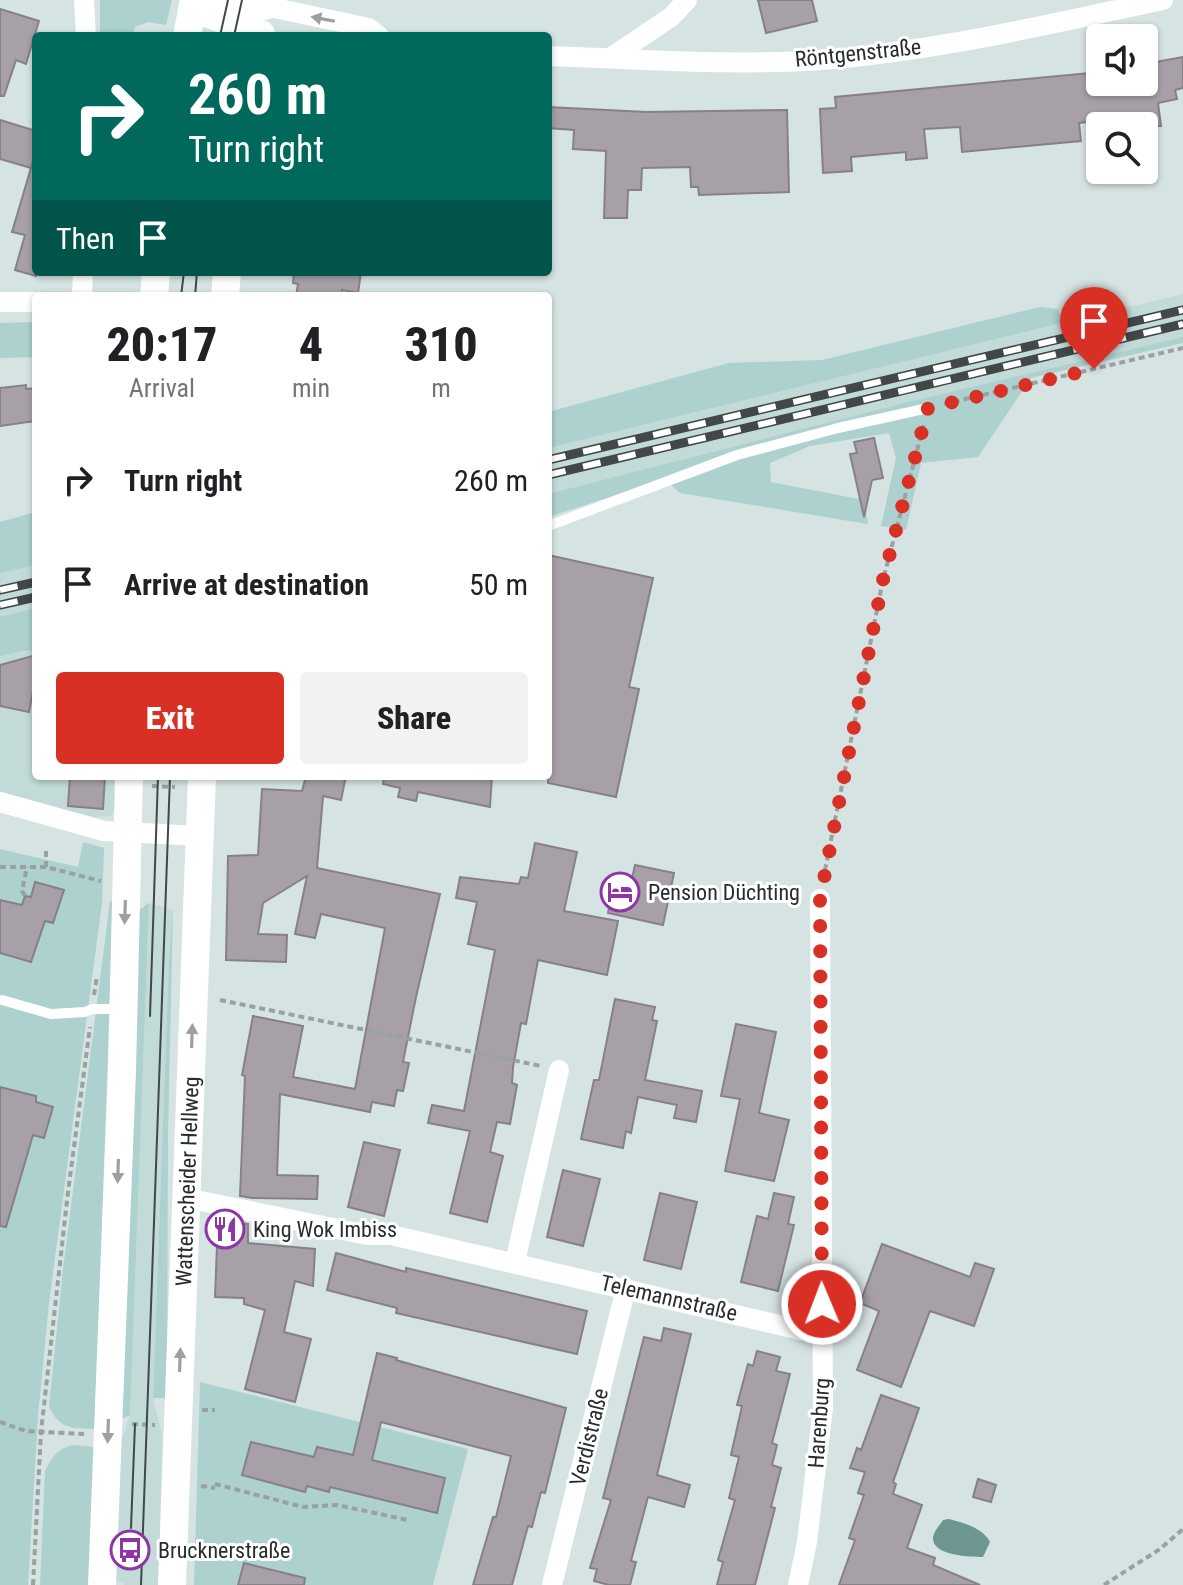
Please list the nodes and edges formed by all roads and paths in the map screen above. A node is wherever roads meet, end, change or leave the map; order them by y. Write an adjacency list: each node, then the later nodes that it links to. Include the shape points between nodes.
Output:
1 (84, 0): 6 (street)
2 (687, 0): 10 (street)
3 (1163, 0): 10 (street, Röntgenstraße, via 950,43 834,59 734,63)
4 (193, 4): 5 (main road); 7 (main road)
5 (265, 23): 8 (street, one-way to 5)
6 (86, 32)
7 (188, 32)
8 (374, 32)
9 (552, 56): 10 (street, Röntgenstraße)
10 (610, 58)
11 (0, 302): 12 (street)
12 (32, 302)
13 (1183, 348): 14 (path)
14 (928, 408): 15 (lane, via 737,455); 27 (path, via 883,580)
15 (552, 524)
16 (129, 780): 17 (path); 19 (main road)
17 (202, 782): 20 (main road, Wattenscheider Hellweg)
18 (0, 802): 19 (street)
19 (127, 834): 20 (street); 32 (main road, one-way to 32)
20 (199, 836): 29 (main road, Wattenscheider Hellweg)
21 (46, 847): 24 (path)
22 (0, 867): 23 (path)
23 (27, 867): 24 (path); 26 (path)
24 (46, 867): 25 (path)
25 (111, 884)
26 (25, 896)
27 (820, 899): 37 (street, Harenburg)
28 (98, 963): 31 (path)
29 (194, 998): 33 (path); 34 (main road, Wattenscheider Hellweg, one-way to 29)
30 (2, 1000): 31 (lane, via 51,1014)
31 (92, 1009): 32 (lane); 41 (path)
32 (123, 1009): 47 (main road, one-way to 47)
33 (559, 1070): 35 (street)
34 (186, 1198): 35 (street, Telemannstraße); 48 (main road, Wattenscheider Hellweg, one-way to 34)
35 (515, 1262): 36 (street, Telemannstraße)
36 (626, 1288): 37 (street, Telemannstraße); 49 (street, Verdistraße)
37 (822, 1335): 50 (street, Harenburg, via 821,1424)
38 (0, 1422): 41 (path)
39 (127, 1424): 40 (path)
40 (159, 1425)
41 (41, 1432): 42 (path); 46 (path)
42 (93, 1435)
43 (197, 1486): 44 (path)
44 (408, 1520)
45 (1183, 1529): 51 (path)
46 (33, 1585)
47 (102, 1585)
48 (172, 1585)
49 (552, 1585)
50 (798, 1585)
51 (1104, 1585)

